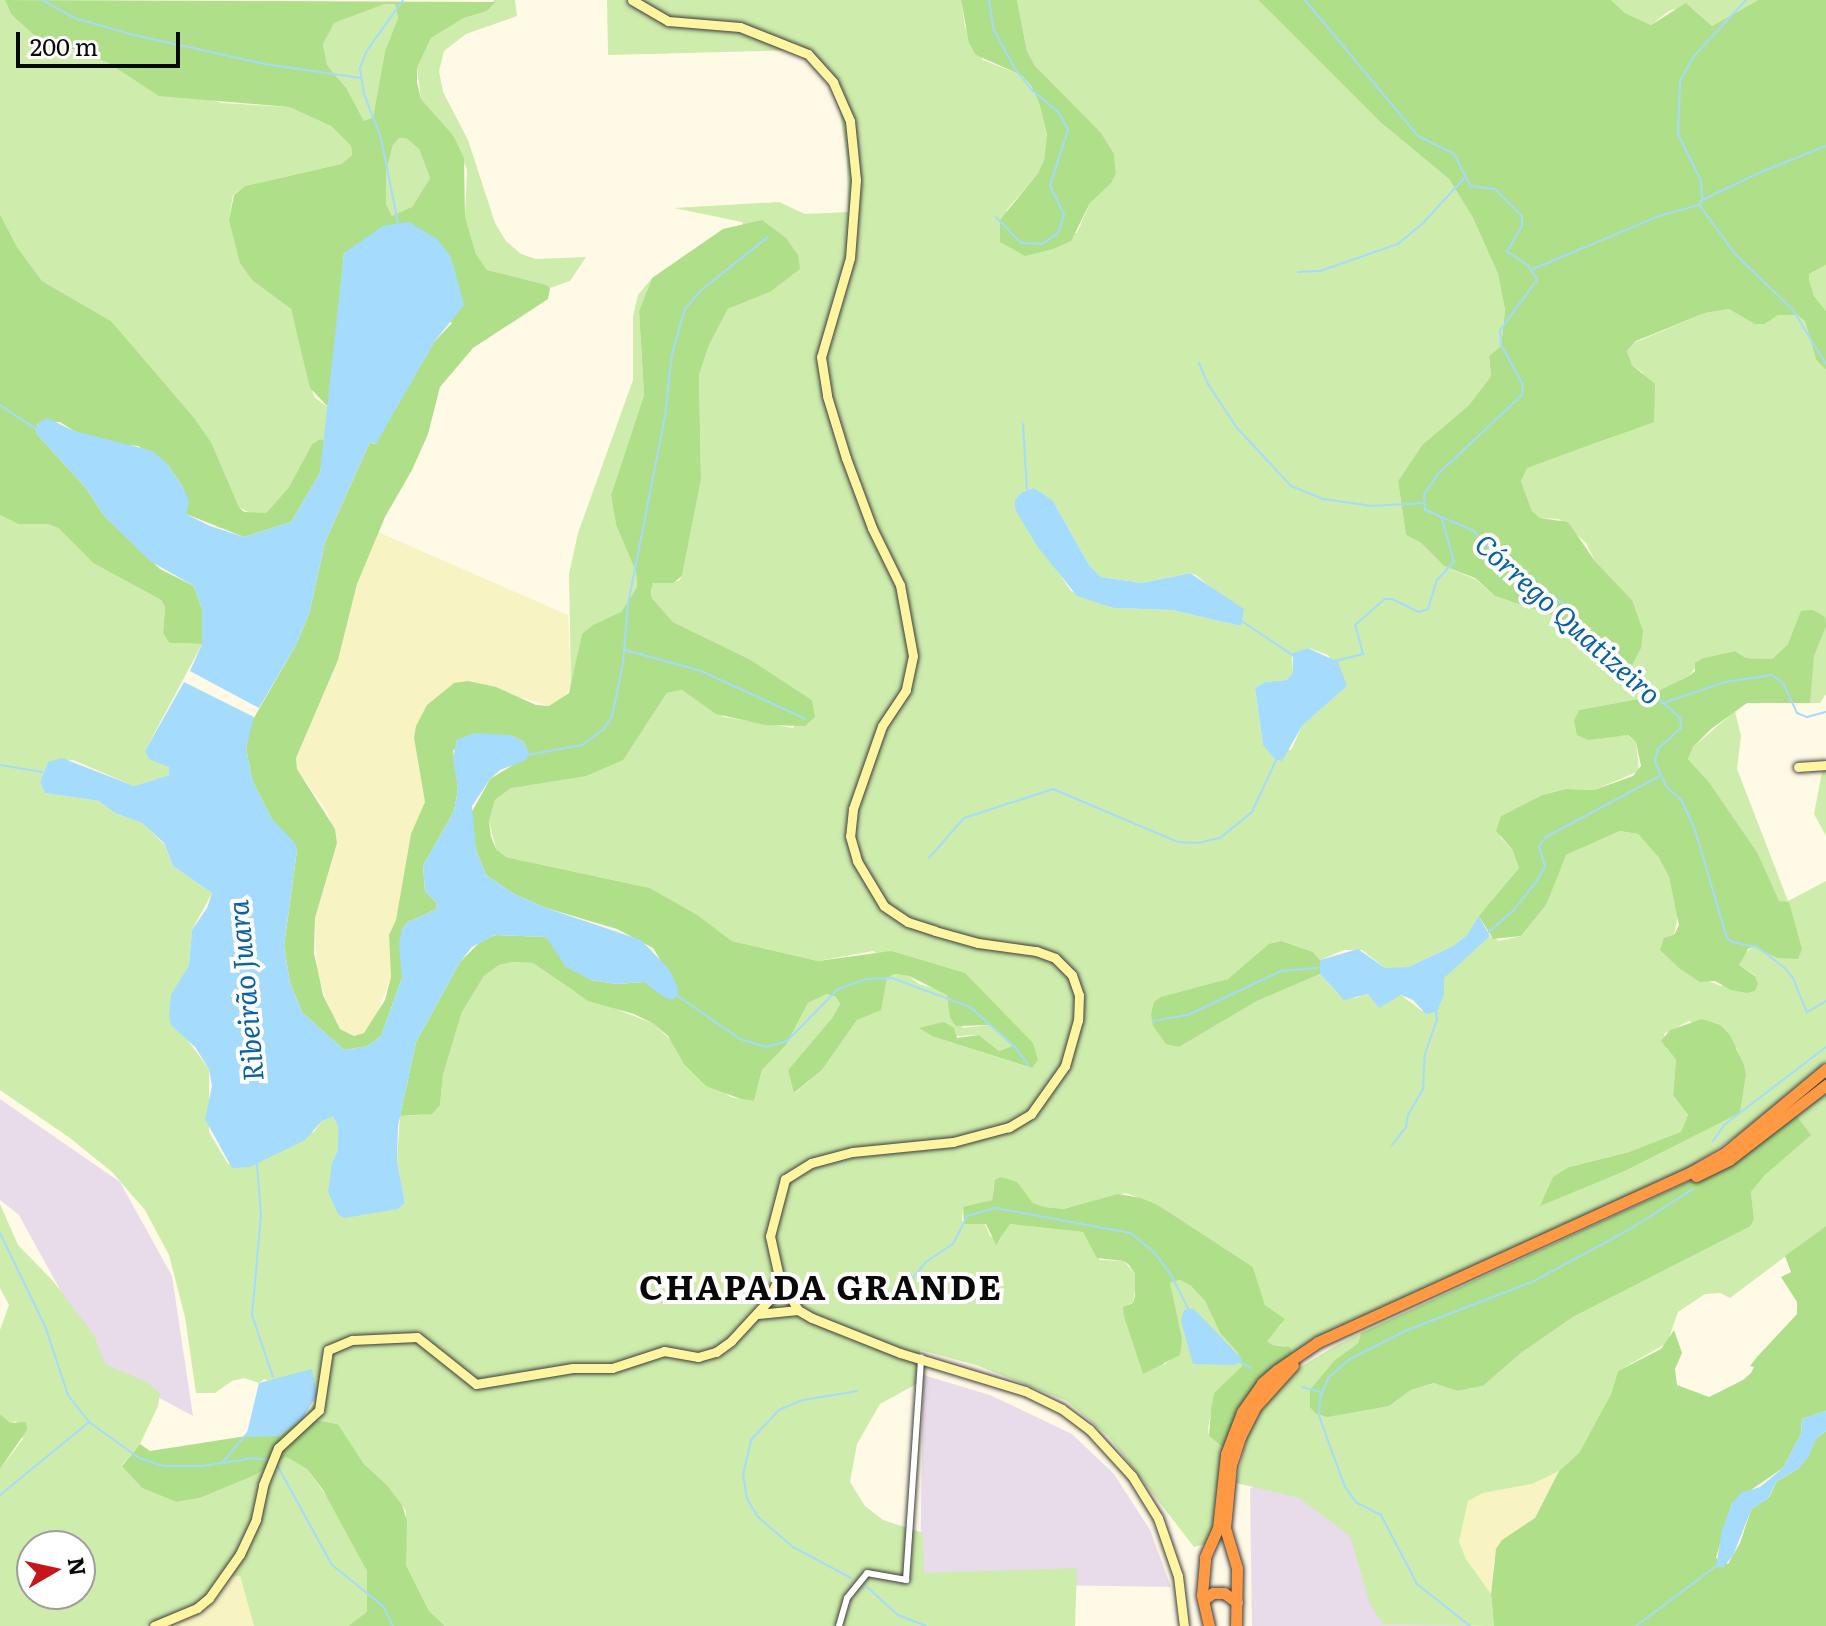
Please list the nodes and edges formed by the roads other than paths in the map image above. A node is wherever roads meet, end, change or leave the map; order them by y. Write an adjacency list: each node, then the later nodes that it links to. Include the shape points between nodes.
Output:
1 (632, 0): 6 (street, via 668,21 740,27 808,54 833,82 850,121 856,180 850,258 821,357 846,458 900,585 913,656 906,690 882,726 853,809 850,836 857,861 884,906 935,931 1055,958 1072,975 1079,995 1065,1066 1031,1114 1009,1127 953,1142 852,1152 811,1163 785,1179 770,1236)
2 (1826, 765): 3 (street)
3 (1798, 767)
4 (1826, 1069): 10 (highway, via 1726,1152 1691,1172 1318,1342 1262,1383 1232,1435 1221,1479 1218,1528 1205,1557)
5 (1826, 1085): 11 (highway, via 1729,1160 1353,1332 1292,1366 1256,1406 1231,1465 1225,1528 1237,1568)
6 (779, 1277): 7 (street); 8 (street)
7 (798, 1310): 8 (street); 9 (street)
8 (757, 1314): 12 (street, via 731,1341 698,1357 664,1351 612,1368 573,1368 476,1384 417,1337 378,1336 328,1350 319,1410 278,1448 240,1554 209,1598)
9 (921, 1358): 13 (street, via 906,1580 867,1573 847,1598); 14 (street, via 1025,1391 1062,1409 1099,1439 1132,1476 1158,1518 1178,1576)
10 (1203, 1600): 11 (highway, via 1224,1593); 15 (highway)
11 (1237, 1602): 16 (highway)
12 (154, 1626)
13 (839, 1626)
14 (1184, 1626)
15 (1209, 1626)
16 (1236, 1626)

